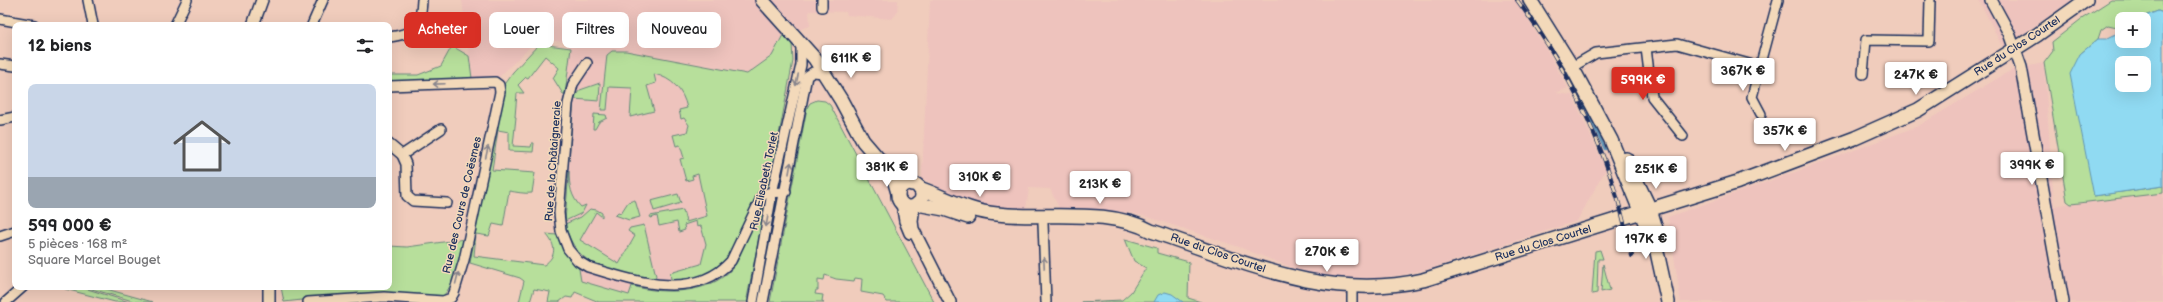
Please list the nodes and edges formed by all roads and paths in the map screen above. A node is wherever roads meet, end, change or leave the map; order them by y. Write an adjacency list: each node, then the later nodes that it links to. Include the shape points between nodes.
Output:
1 (88, 0): 15 (street)
2 (187, 0): 16 (street)
3 (262, 0): 17 (street)
4 (323, 0): 18 (street)
5 (422, 0): 19 (street, via 422,16 419,23 406,34)
6 (762, 0): 20 (main road)
7 (767, 0): 23 (main road, via 803,32)
8 (1530, 0): 28 (main road)
9 (1778, 0): 29 (street)
10 (1930, 0): 31 (street, via 1929,41 1866,40)
11 (1991, 0): 22 (street)
12 (2086, 0): 22 (main road, Rue du Clos Courtel)
13 (0, 20): 14 (street)
14 (14, 22)
15 (92, 22)
16 (176, 22)
17 (254, 22)
18 (313, 22)
19 (392, 36)
20 (800, 42): 23 (main road); 26 (street, Rue Elisabeth Torlet)
21 (1646, 48): 28 (street, via 1596,53); 29 (street, via 1677,44); 38 (street, via 1652,97)
22 (2016, 48): 46 (main road, Rue du Clos Courtel, via 1918,110 1877,129 1738,182); 64 (street, via 2039,160)
23 (814, 53): 26 (street); 30 (main road); 32 (street, Rue Elisabeth Torlet); 41 (main road, Rue du Clos Courtel, via 838,82 873,142 902,176)
24 (587, 63): 43 (street, Rue de la Châtaigneraie, via 573,84 568,104 559,213 564,241 578,261 588,267 657,286 705,282 722,271 731,261 760,199 766,193)
25 (0, 64): 27 (street)
26 (801, 65): 43 (street, Rue Elisabeth Torlet, one-way to 43)
27 (12, 66)
28 (1572, 67): 46 (main road)
29 (1760, 67): 34 (street, via 1752,97)
30 (824, 73): 32 (street, via 813,72); 44 (main road, via 863,141 893,176)
31 (1863, 74)
32 (807, 76): 42 (street, Rue Elisabeth Torlet, one-way to 32)
33 (392, 86): 56 (street, Rue des Cours de Coësmes, one-way to 33, via 384,297 443,301 451,298 454,292 470,230 500,85 495,82)
34 (1760, 114)
35 (12, 118): 36 (street)
36 (0, 120)
37 (441, 129): 40 (street)
38 (1683, 136)
39 (392, 147): 40 (street)
40 (402, 155): 45 (street, via 406,164 407,196 413,201)
41 (916, 186): 44 (main road, via 922,195); 44 (main road, via 903,185); 48 (main road, Rue du Clos Courtel, via 956,204 995,214 1109,218 1137,223)
42 (786, 192): 43 (street); 58 (street, Rue Elisabeth Torlet)
43 (772, 193): 57 (street, Rue Elisabeth Torlet, one-way to 57)
44 (908, 202): 47 (main road, Rue du Clos Courtel, via 970,217); 59 (street, via 905,221)
45 (447, 203)
46 (1645, 211): 51 (main road, Rue du Clos Courtel, via 1423,280 1387,286); 62 (main road); 63 (main road, via 1663,250)
47 (1043, 223): 48 (main road, Rue du Clos Courtel, via 1114,226); 60 (street, one-way to 47)
48 (1151, 231): 51 (main road, Rue du Clos Courtel, via 1295,279 1323,285)
49 (12, 232): 50 (street)
50 (0, 235)
51 (1352, 287): 61 (street)
52 (20, 290): 54 (street)
53 (269, 290): 55 (street)
54 (6, 302)
55 (269, 302)
56 (308, 302)
57 (753, 302)
58 (763, 302)
59 (950, 302)
60 (1046, 302)
61 (1352, 302)
62 (1668, 302)
63 (1674, 302)
64 (2063, 302)

